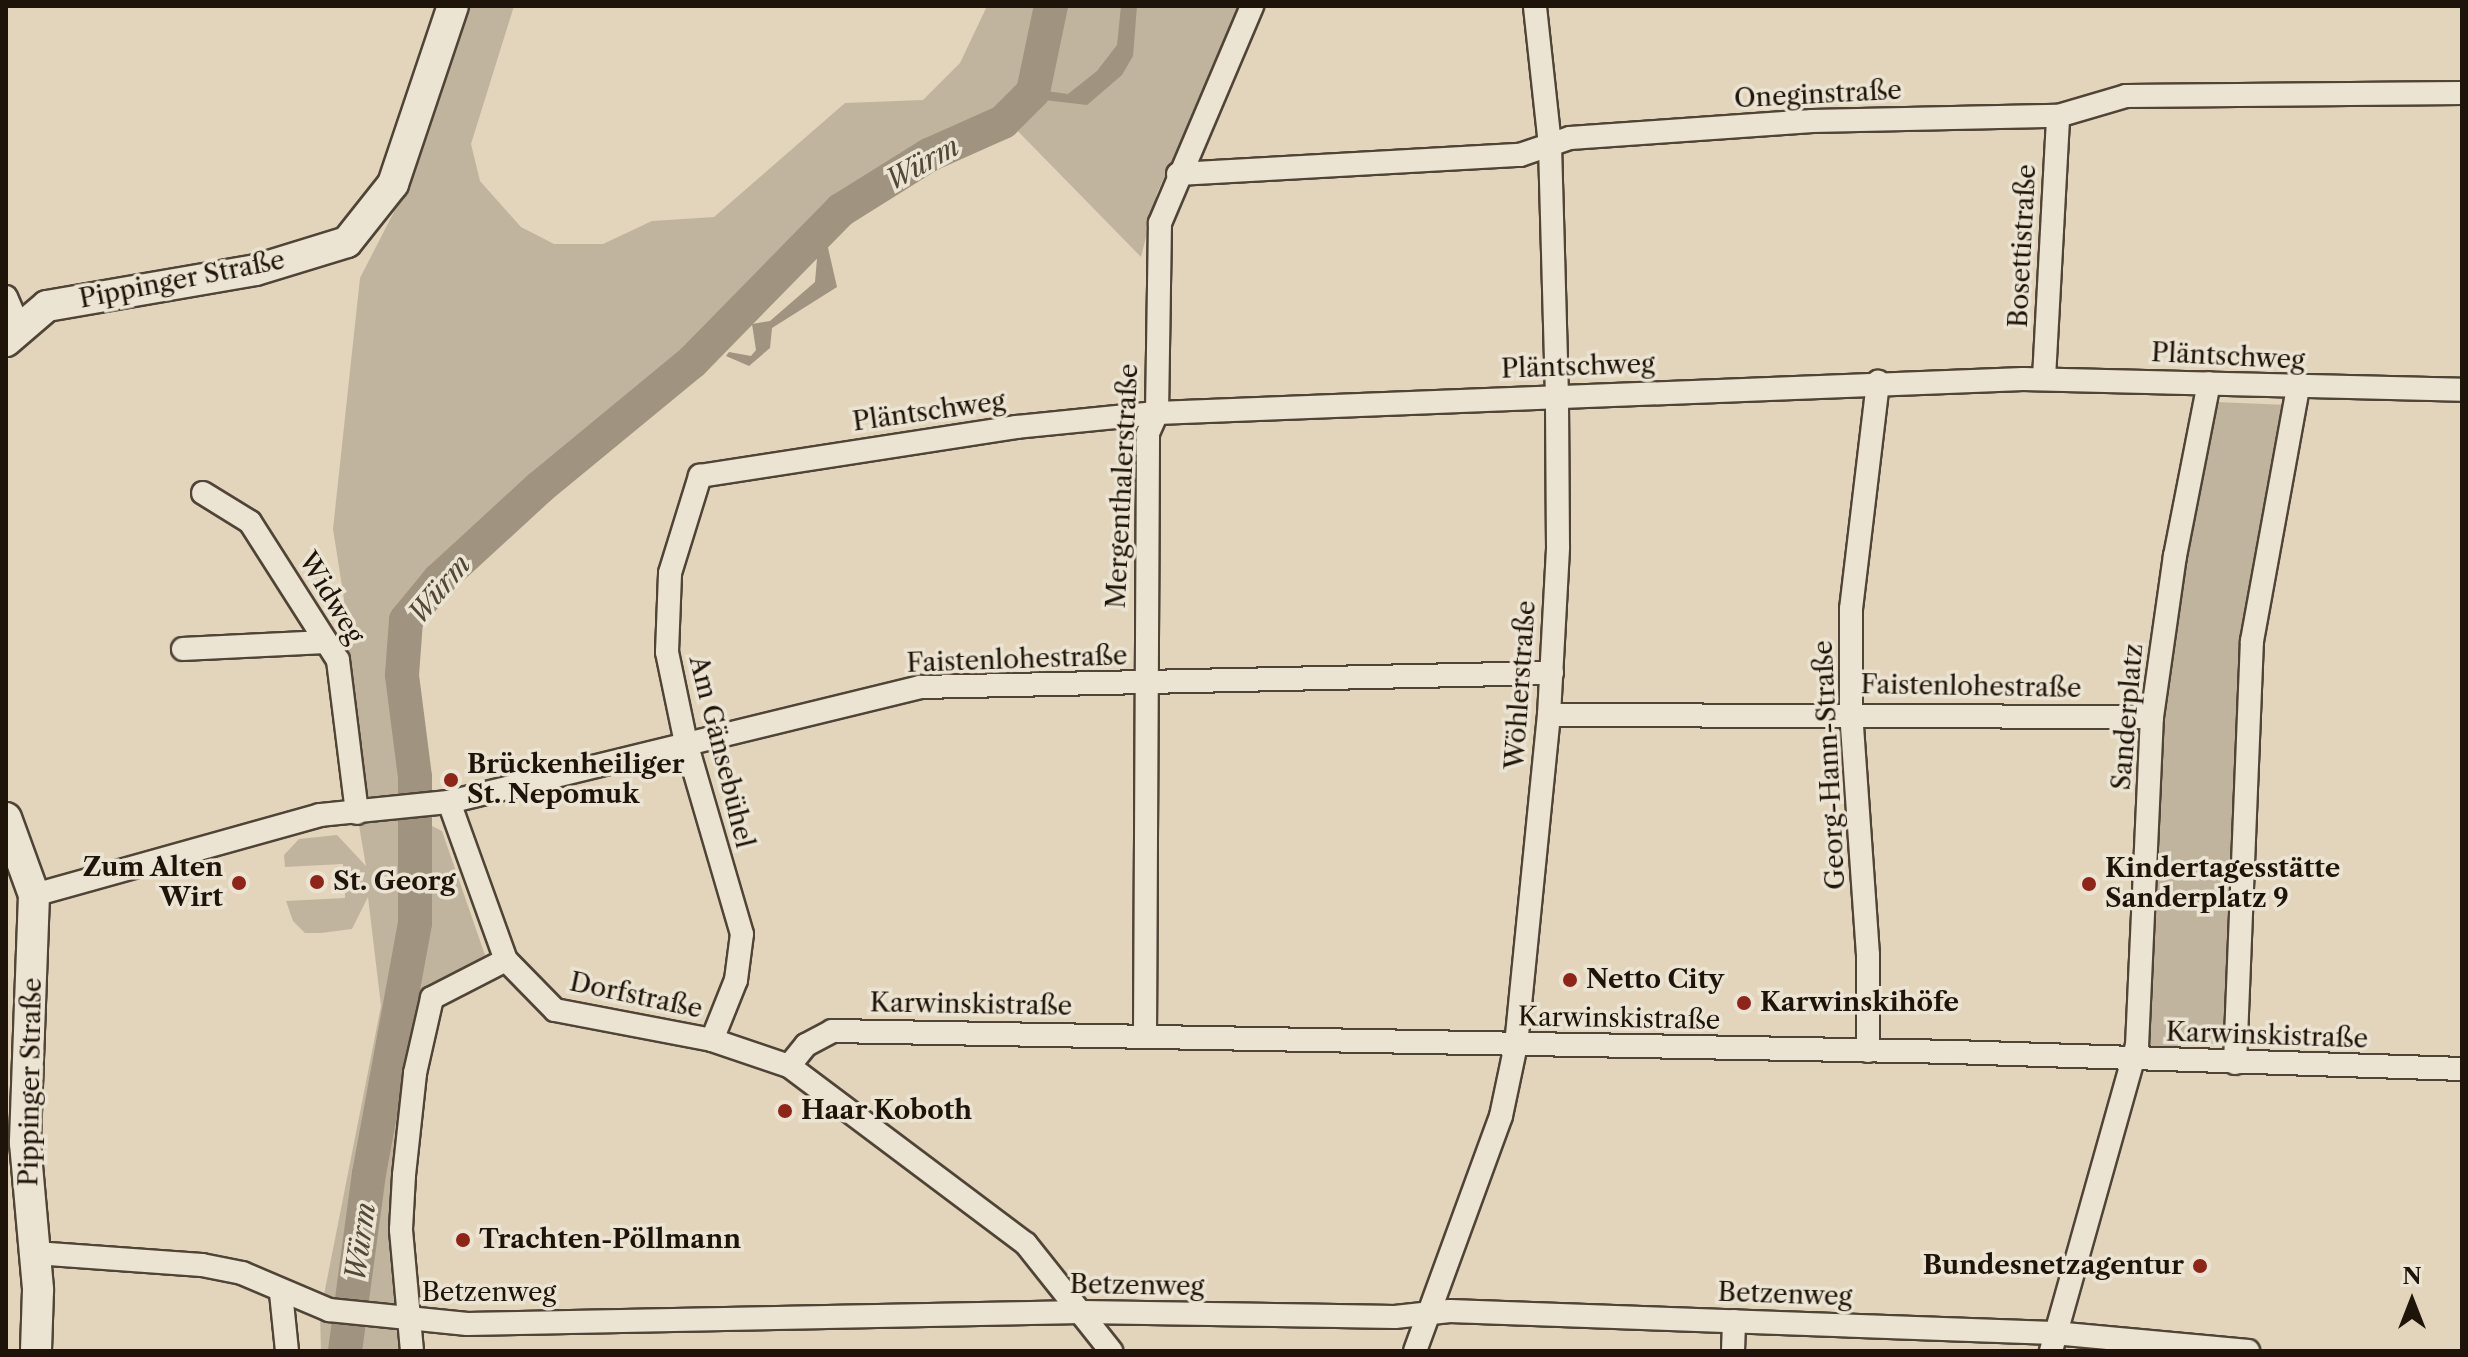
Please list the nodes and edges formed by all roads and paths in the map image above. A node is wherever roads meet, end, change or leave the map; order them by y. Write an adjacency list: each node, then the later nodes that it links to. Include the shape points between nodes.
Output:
1 (453, 6): 9 (main road, Pippinger Straße, via 393,184 347,242 256,270 47,306)
2 (1252, 6): 7 (street, Mergenthalerstraße)
3 (1535, 6): 6 (street, Wöhlerstraße)
4 (2462, 93): 5 (street, Oneginstraße, via 2126,96)
5 (2058, 116): 6 (street, Oneginstraße, via 1812,121 1570,138); 10 (street, Bosettistraße)
6 (1550, 145): 7 (street, Oneginstraße, via 1520,155); 15 (street, Wöhlerstraße)
7 (1178, 174): 16 (street, Mergenthalerstraße, via 1160,223)
8 (6, 297): 9 (street)
9 (12, 334)
10 (2044, 378): 11 (street, Pläntschweg); 12 (street, Pläntschweg)
11 (1878, 382): 15 (street, Pläntschweg); 23 (street, Georg-Hann-Straße, via 1851,609)
12 (2209, 383): 13 (street, Pläntschweg); 25 (street, Sanderplatz, via 2175,556)
13 (2298, 389): 14 (street, Pläntschweg); 37 (street, via 2252,641)
14 (2462, 390)
15 (1557, 396): 16 (street, Pläntschweg); 21 (street, Wöhlerstraße)
16 (1157, 413): 17 (street, Pläntschweg, via 1016,427); 22 (street, Mergenthalerstraße, via 1148,433)
17 (700, 476): 26 (street, Am Gänsebühel, via 680,528 666,614 667,652)
18 (203, 493): 19 (street, Widweg, via 250,522)
19 (325, 642): 20 (street); 28 (street, Widweg, via 338,660)
20 (183, 649)
21 (1552, 673): 22 (street, Faistenlohestraße); 24 (street, Wöhlerstraße)
22 (1143, 683): 26 (street, Faistenlohestraße, via 920,687); 32 (street, Mergenthalerstraße)
23 (1851, 713): 24 (street, Faistenlohestraße); 25 (street, Faistenlohestraße); 35 (street, Georg-Hann-Straße, via 1868,955)
24 (1549, 715): 34 (street, Wöhlerstraße)
25 (2152, 717): 36 (street, Sanderplatz)
26 (686, 743): 27 (street, Faistenlohestraße); 33 (street, Am Gänsebühel, via 742,934 736,980)
27 (439, 802): 28 (street); 31 (street, Dorfstraße)
28 (357, 813): 30 (street, via 320,815)
29 (6, 818): 30 (main road, Pippinger Straße)
30 (34, 895): 40 (main road, Pippinger Straße, via 25,1143)
31 (506, 960): 33 (street, Dorfstraße, via 555,1010); 44 (street, via 432,998 415,1073 404,1175 401,1229)
32 (1145, 1035): 34 (street, Karwinskistraße); 38 (street, Karwinskistraße, via 832,1031 806,1045)
33 (712, 1040): 38 (street, Dorfstraße)
34 (1516, 1045): 35 (street, Karwinskistraße); 43 (street, Wöhlerstraße, via 1501,1116)
35 (1868, 1051): 36 (street, Karwinskistraße)
36 (2133, 1060): 37 (street, Karwinskistraße); 46 (street, Sanderplatz, via 2101,1186)
37 (2235, 1063): 39 (street, Karwinskistraße)
38 (789, 1066): 42 (street, Dorfstraße, via 1026,1244)
39 (2462, 1069)
40 (35, 1253): 41 (street, Betzenweg, via 199,1264 242,1273); 47 (main road, Pippinger Straße)
41 (281, 1293): 44 (street, Betzenweg, via 329,1310); 48 (street)
42 (1082, 1312): 43 (street, Betzenweg); 44 (street, Betzenweg); 50 (street, Dorfstraße)
43 (1425, 1314): 45 (street, Betzenweg); 51 (street, Wöhlerstraße)
44 (412, 1321): 49 (street)
45 (1734, 1321): 46 (street, Betzenweg); 52 (street)
46 (2052, 1342): 53 (street, Betzenweg)
47 (36, 1351)
48 (287, 1351)
49 (412, 1351)
50 (1111, 1351)
51 (1415, 1351)
52 (1733, 1351)
53 (2248, 1351)

